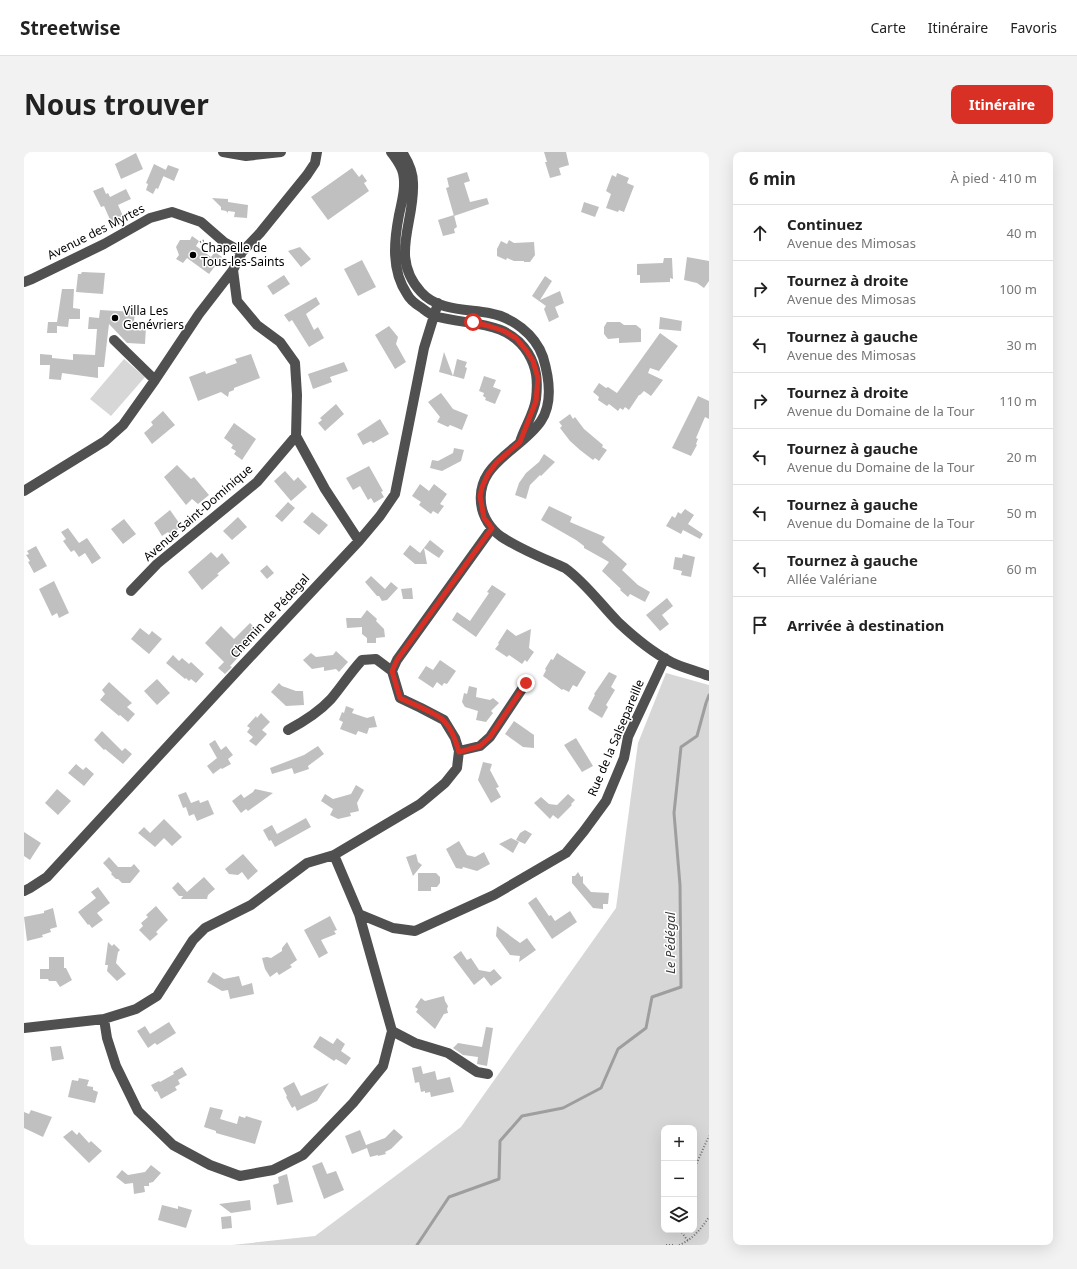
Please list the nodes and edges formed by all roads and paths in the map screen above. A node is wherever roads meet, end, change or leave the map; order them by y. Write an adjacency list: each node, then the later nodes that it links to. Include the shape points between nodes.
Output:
1 (223, 152): 6 (street, via 246,156)
2 (281, 152): 6 (street)
3 (317, 152): 7 (street, via 315,163 307,175)
4 (391, 152): 11 (street, via 399,163 404,184 395,241 398,274 408,296)
5 (402, 152): 10 (street, via 409,164 413,183 404,256 406,267 414,284)
6 (265, 153)
7 (242, 252): 8 (street); 9 (street, Avenue des Myrtes, via 224,242 201,222 172,212 150,218)
8 (233, 270): 15 (street, via 199,314); 16 (street, via 237,301 257,325 280,342 295,363)
9 (24, 282)
10 (438, 304): 11 (street, Chemin de Pédegal); 13 (street, via 491,313 523,328 534,339)
11 (434, 316): 14 (street, via 489,326 516,338 533,361); 20 (street, Chemin de Pédegal, via 424,348 394,494)
12 (114, 340): 15 (street)
13 (548, 376): 14 (street); 17 (street, via 548,403 542,420 532,433)
14 (538, 378): 17 (street, via 536,401)
15 (155, 380): 18 (street, via 123,425 104,441)
16 (296, 436): 20 (street, via 325,489); 21 (street, Avenue Saint-Dominique, via 257,482 157,564)
17 (520, 442): 19 (street, via 496,463 482,487 480,496 484,518)
18 (24, 491)
19 (492, 528): 22 (street, via 504,539 574,574 637,640); 23 (street, via 397,660)
20 (359, 541): 29 (street, Chemin de Pédegal, via 47,878)
21 (131, 591)
22 (665, 658): 24 (street); 30 (street, Rue de la Salsepareille, via 628,737 624,758 606,801 566,853 494,895 415,931 393,928)
23 (392, 671): 26 (street, via 376,659 362,660 330,699 307,719); 27 (street, via 400,698 444,720 455,738)
24 (709, 676)
25 (526, 683): 27 (street, via 490,737 480,746)
26 (288, 730)
27 (459, 752): 28 (street, via 457,768 445,783 420,804)
28 (334, 855): 30 (street); 31 (street, via 306,863 251,905 206,928 193,940 157,996 136,1009)
29 (26, 887)
30 (359, 914): 33 (street)
31 (104, 1019): 32 (street); 33 (street, via 116,1066 138,1111 173,1145 210,1165 240,1176 273,1170 303,1155 353,1103 383,1066)
32 (24, 1028)
33 (392, 1031): 34 (street, via 415,1043 448,1053 477,1072)
34 (488, 1074)
35 (709, 1136): 36 (path)
36 (697, 1162)
37 (709, 1217): 39 (path)
38 (682, 1233): 39 (path)
39 (688, 1242): 42 (path)
40 (666, 1245): 41 (path)
41 (673, 1245)
42 (679, 1245)

